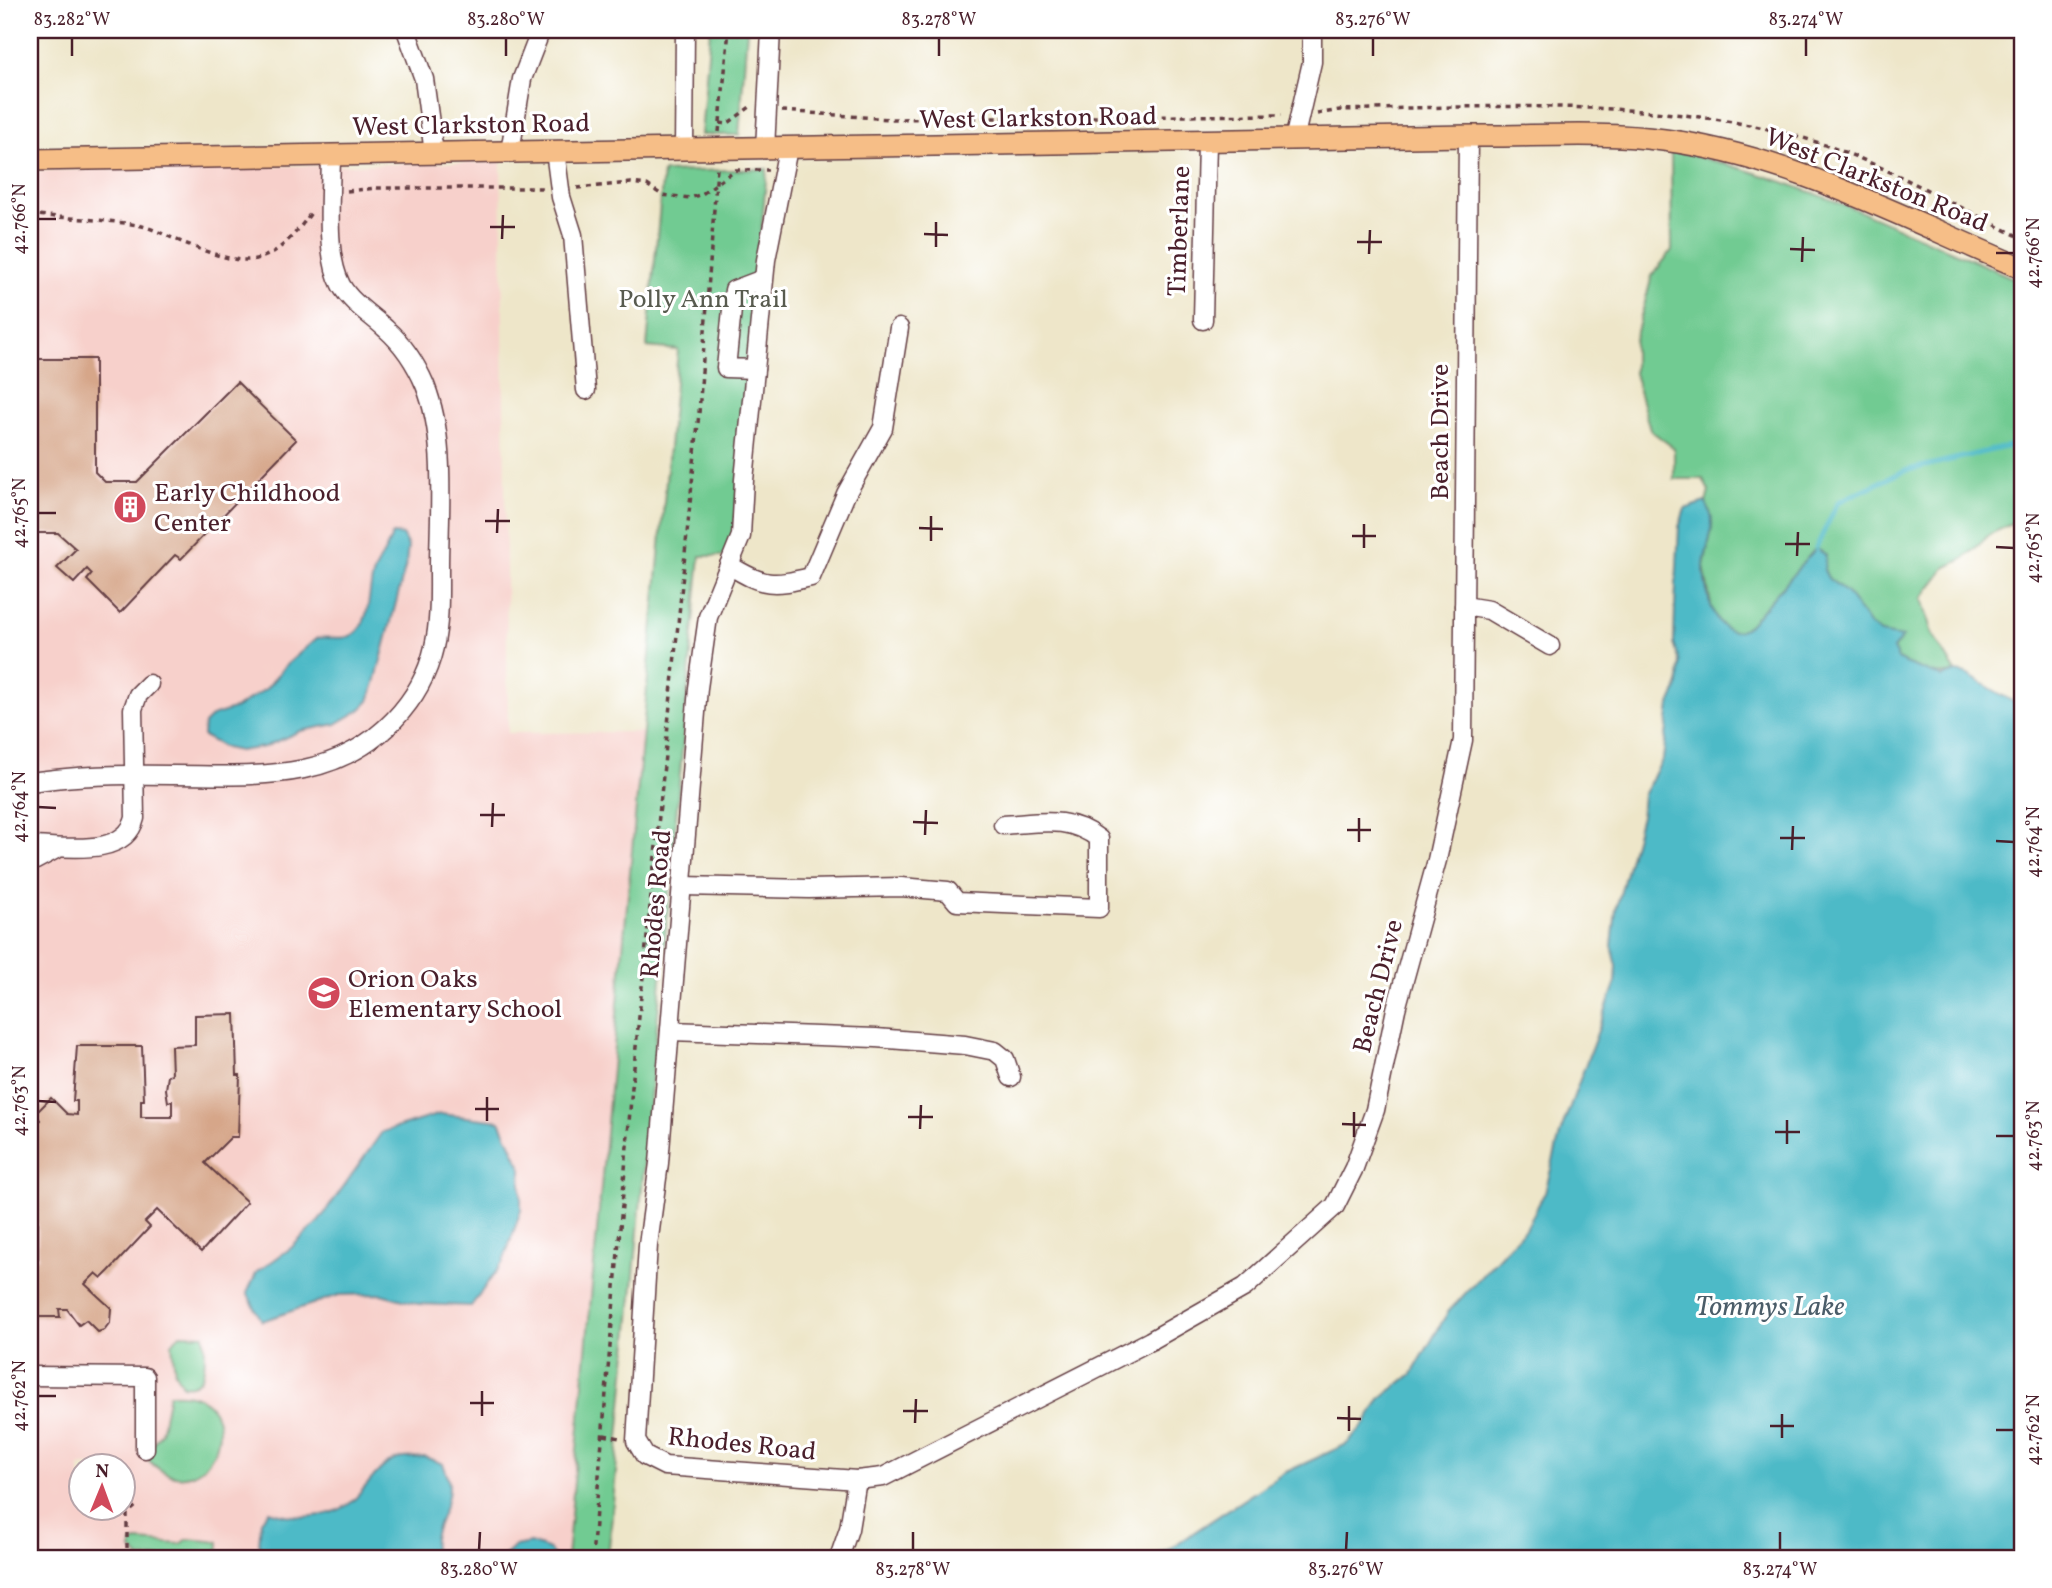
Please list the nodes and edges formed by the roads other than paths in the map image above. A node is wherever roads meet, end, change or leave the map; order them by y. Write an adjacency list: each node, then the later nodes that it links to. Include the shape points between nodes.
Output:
1 (406, 30): 14 (street, via 424,79)
2 (541, 30): 13 (street, via 522,79)
3 (685, 30): 10 (street)
4 (771, 30): 11 (street)
5 (1312, 30): 7 (street, via 1312,62)
6 (1468, 136): 7 (main road, West Clarkston Road); 17 (main road, West Clarkston Road, via 1662,139 1716,149 1847,192); 24 (street, Beach Drive)
7 (1294, 140): 8 (main road, West Clarkston Road)
8 (1207, 142): 9 (main road, West Clarkston Road); 19 (street, Timberlane)
9 (788, 148): 11 (main road, West Clarkston Road); 18 (street, Rhodes Road)
10 (684, 149): 11 (main road, West Clarkston Road); 12 (main road, West Clarkston Road)
11 (765, 149)
12 (555, 151): 13 (main road, West Clarkston Road); 22 (street, via 573,235)
13 (510, 152): 14 (main road, West Clarkston Road)
14 (434, 153): 15 (main road, West Clarkston Road)
15 (331, 154): 16 (main road, West Clarkston Road); 27 (street, via 333,255 341,284 403,348 425,386 434,418 438,613 429,662 416,692 387,727 362,748 323,766 269,775)
16 (30, 160)
17 (2022, 268)
18 (764, 279): 21 (street, Rhodes Road); 21 (street, via 734,290 726,368)
19 (1203, 320)
20 (900, 328): 23 (street, via 883,428 846,494 811,577 774,585)
21 (755, 369): 23 (street, Rhodes Road, via 741,536)
22 (586, 390)
23 (729, 565): 33 (street, Rhodes Road, via 706,629)
24 (1464, 606): 25 (street, via 1489,610); 38 (street, Beach Drive, via 1463,740 1446,820 1396,1009 1375,1110 1335,1206 1245,1287 883,1477)
25 (1550, 646)
26 (149, 684): 27 (street, via 134,702)
27 (134, 774): 28 (street); 31 (street, via 135,818 128,833 104,845)
28 (30, 782)
29 (1003, 825): 33 (street, via 1069,822 1099,839 1099,908 957,902 948,891 901,887)
30 (30, 846): 31 (street)
31 (65, 846): 32 (street)
32 (30, 863)
33 (683, 886): 34 (street, Rhodes Road)
34 (670, 1031): 35 (street, via 964,1045 995,1051 1005,1059); 38 (street, Rhodes Road, via 648,1245 636,1441 645,1456 665,1466)
35 (1011, 1077)
36 (30, 1376): 37 (street, via 145,1377)
37 (145, 1449)
38 (857, 1480): 39 (street)
39 (839, 1558)

